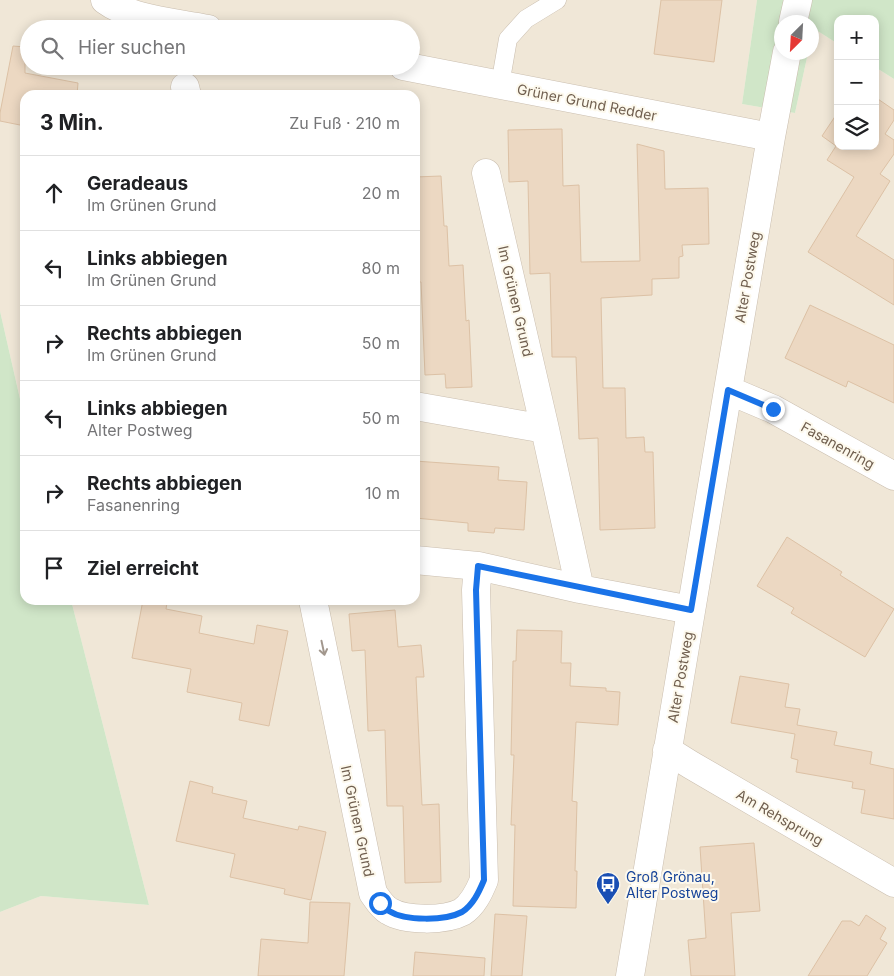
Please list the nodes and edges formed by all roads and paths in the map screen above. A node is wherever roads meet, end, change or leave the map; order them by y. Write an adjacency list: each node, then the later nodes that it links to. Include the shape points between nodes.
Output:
1 (105, 0): 5 (street, via 131,14)
2 (557, 0): 8 (lane, via 526,19 508,39)
3 (798, 0): 4 (street)
4 (795, 15)
5 (162, 20)
6 (785, 60): 9 (street, Alter Postweg)
7 (420, 69): 8 (street, Grüner Grund Redder)
8 (500, 85): 9 (street, Grüner Grund Redder)
9 (771, 137): 11 (street, Alter Postweg)
10 (486, 173): 13 (street, Im Grünen Grund)
11 (728, 390): 14 (street, Fasanenring, via 773,409); 19 (street, Alter Postweg)
12 (420, 407): 13 (street)
13 (545, 429): 17 (street, Im Grünen Grund)
14 (894, 476)
15 (420, 560): 16 (street)
16 (478, 566): 17 (street); 18 (street, Im Grünen Grund, one-way to 16, via 374,894 390,912 400,915 424,918 451,916 468,906 484,880)
17 (580, 589): 19 (street)
18 (314, 605)
19 (691, 610): 20 (street, Alter Postweg)
20 (667, 750): 21 (street, Am Rehsprung); 22 (street, Alter Postweg)
21 (894, 883)
22 (630, 976)

